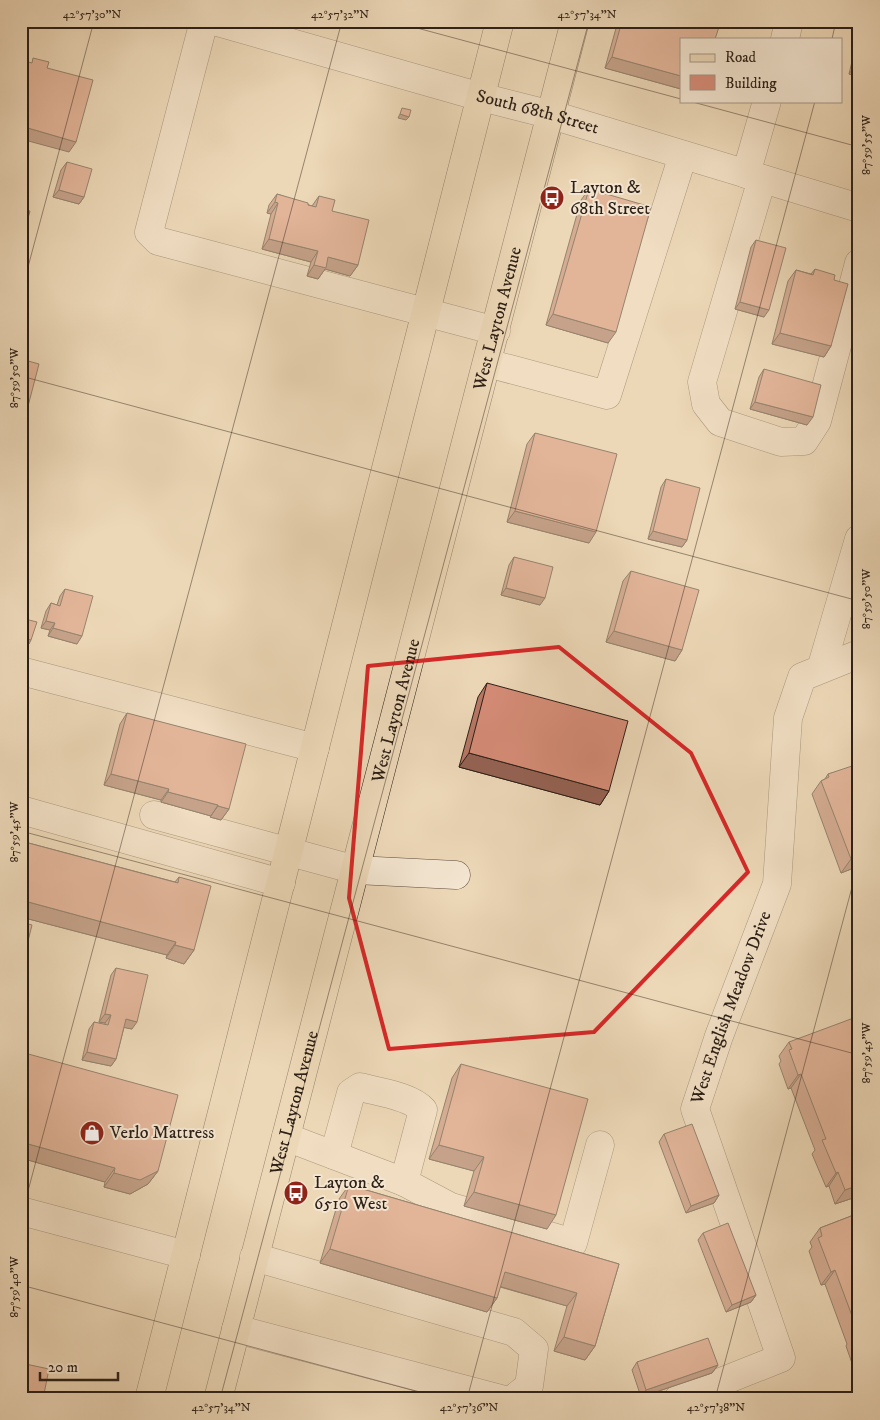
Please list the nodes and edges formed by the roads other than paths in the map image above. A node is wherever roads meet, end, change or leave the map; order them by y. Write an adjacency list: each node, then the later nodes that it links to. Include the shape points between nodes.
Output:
1 (204, 21): 14 (street, via 149,232 158,241)
2 (214, 21): 7 (street, South 68th Street)
3 (500, 21): 7 (main road)
4 (575, 21): 9 (main road, West Layton Avenue)
5 (790, 21): 6 (street)
6 (784, 38)
7 (481, 97): 9 (street, South 68th Street); 14 (main road)
8 (767, 102): 11 (street)
9 (552, 115): 10 (street, South 68th Street); 15 (main road, West Layton Avenue)
10 (683, 155): 11 (street, South 68th Street); 16 (street, via 608,395)
11 (754, 177): 12 (street, South 68th Street); 13 (street, via 702,382 706,404 720,422 781,442 804,441 817,421)
12 (859, 208)
13 (859, 263)
14 (426, 312): 15 (street); 21 (main road)
15 (496, 331): 16 (main road, West Layton Avenue)
16 (487, 363): 25 (main road, West Layton Avenue)
17 (859, 539): 19 (street)
18 (859, 654): 19 (street, West English Meadow Drive)
19 (821, 669): 40 (street, West English Meadow Drive, via 802,677 788,718 777,884 718,1036 695,1109 781,1358)
20 (21, 670): 21 (street)
21 (315, 748): 24 (main road)
22 (21, 810): 27 (street)
23 (154, 815): 24 (street)
24 (289, 851): 25 (street); 27 (main road)
25 (356, 870): 26 (street); 28 (main road, West Layton Avenue)
26 (456, 875)
27 (281, 883): 33 (main road)
28 (286, 1136): 30 (street); 34 (main road, West Layton Avenue)
29 (600, 1145): 31 (street, via 573,1242 451,1207)
30 (334, 1155): 31 (street); 31 (street, via 351,1093 357,1088 408,1100 423,1110)
31 (404, 1182)
32 (21, 1211): 33 (street)
33 (186, 1255): 36 (main road)
34 (254, 1257): 35 (main road, West Layton Avenue); 39 (street, via 514,1332 534,1349 529,1386)
35 (236, 1328): 37 (main road, West Layton Avenue); 38 (street)
36 (149, 1399)
37 (218, 1399)
38 (501, 1399)
39 (514, 1399)
40 (678, 1399)

